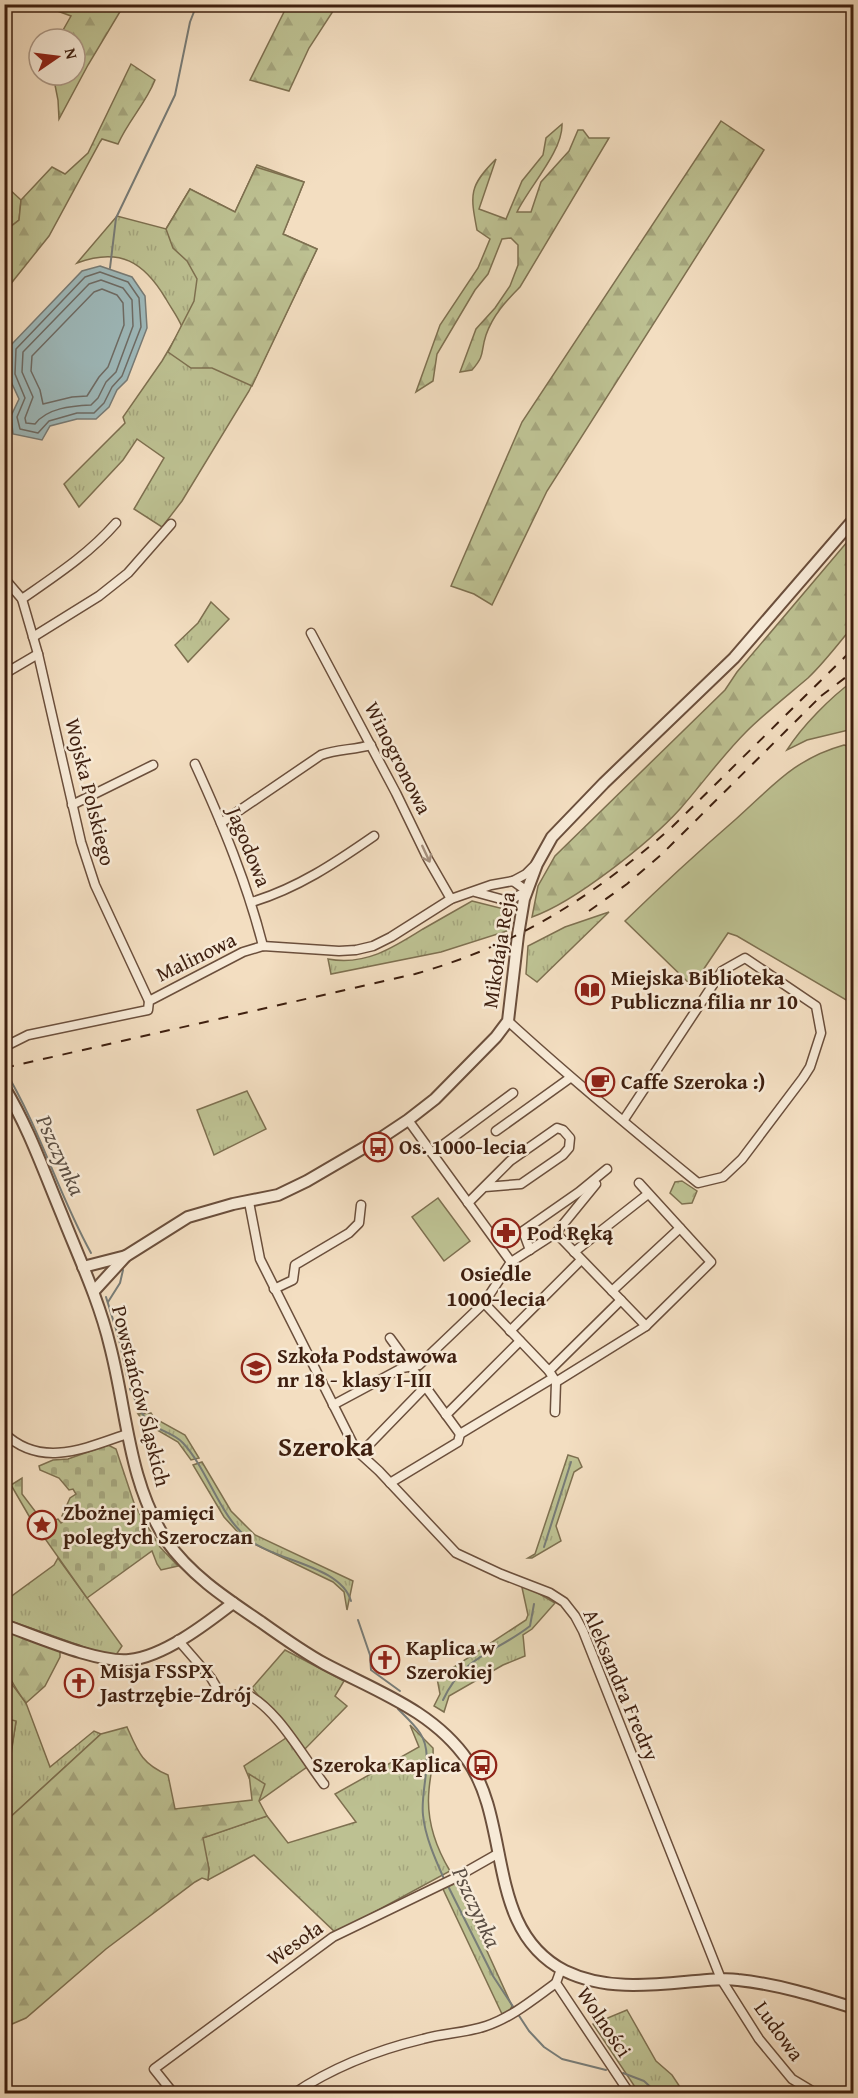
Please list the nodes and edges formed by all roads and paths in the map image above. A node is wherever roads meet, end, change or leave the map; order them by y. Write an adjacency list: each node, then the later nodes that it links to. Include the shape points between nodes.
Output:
1 (854, 519): 16 (street, Mikołaja Reja, via 734,658 552,837)
2 (116, 524): 5 (street, via 73,564)
3 (171, 524): 7 (street, via 128,573)
4 (4, 578): 5 (street, Wojska Polskiego)
5 (22, 599): 7 (street, Wojska Polskiego)
6 (311, 633): 10 (street, Winogronowa)
7 (33, 637): 8 (street, Wojska Polskiego)
8 (38, 654): 9 (street); 13 (street, Wojska Polskiego)
9 (4, 674)
10 (371, 745): 14 (street, via 321,754); 20 (street, Winogronowa, one-way to 20, via 428,860)
11 (195, 764): 14 (street, Jagodowa)
12 (153, 765): 13 (street)
13 (72, 805): 25 (street, Wojska Polskiego, via 95,885)
14 (221, 823): 22 (street, Jagodowa)
15 (374, 836): 22 (street, via 309,879)
16 (537, 864): 17 (street); 18 (street, Mikołaja Reja)
17 (513, 881): 18 (street); 19 (street, Malinowa)
18 (527, 891): 21 (street); 23 (street, Mikołaja Reja)
19 (475, 892): 20 (street, Malinowa); 21 (street)
20 (452, 899): 24 (street, Malinowa, via 391,937 356,950)
21 (508, 901): 23 (street)
22 (252, 902): 24 (street, Jagodowa)
23 (520, 915): 26 (street, Mikołaja Reja)
24 (263, 946): 25 (street, Malinowa, via 243,952)
25 (149, 1001): 27 (street, Malinowa, via 148,1010 28,1035)
26 (508, 1021): 28 (street); 31 (street, Mikołaja Reja, via 435,1099)
27 (4, 1047)
28 (570, 1078): 32 (street); 33 (street)
29 (4, 1087): 48 (street, Powstańców Śląskich, via 37,1154)
30 (513, 1094): 34 (street)
31 (408, 1120): 34 (street); 38 (street, Mikołaja Reja, via 308,1181 278,1195)
32 (623, 1121): 32 (street, via 698,1183 723,1177 742,1159 810,1067 821,1033 816,1006 745,958 722,971)
33 (496, 1131)
34 (432, 1153): 39 (street)
35 (639, 1183): 37 (street)
36 (485, 1187): 36 (street, via 510,1161 557,1128 567,1133 571,1143 563,1155 521,1184); 39 (street)
37 (648, 1194): 41 (street); 44 (street)
38 (249, 1202): 45 (street, Mikołaja Reja, via 188,1217); 49 (street, Aleksandra Fredry, via 260,1259)
39 (468, 1203): 47 (street)
40 (361, 1205): 49 (street, via 359,1223 349,1233 295,1264 293,1280)
41 (680, 1228): 51 (street); 54 (street, via 711,1262)
42 (556, 1233): 43 (street); 43 (street, via 607,1169 523,1231); 44 (street)
43 (530, 1250): 47 (street)
44 (574, 1252): 46 (street)
45 (126, 1256): 48 (street, Mikołaja Reja); 50 (street, Mikołaja Reja)
46 (581, 1260): 51 (street); 55 (street)
47 (511, 1262): 53 (street)
48 (83, 1266): 50 (street, Powstańców Śląskich)
49 (274, 1289): 61 (street, Aleksandra Fredry)
50 (94, 1291): 65 (street, Powstańców Śląskich, via 111,1350)
51 (612, 1291): 52 (street)
52 (621, 1300): 54 (street); 59 (street)
53 (484, 1303): 55 (street); 58 (street, via 419,1365)
54 (646, 1326): 59 (street)
55 (510, 1331): 57 (street)
56 (390, 1338): 58 (street)
57 (520, 1341): 59 (street); 63 (street)
58 (411, 1366): 60 (street); 61 (street)
59 (552, 1377): 62 (street); 66 (street)
60 (425, 1388): 63 (street); 67 (street)
61 (333, 1405): 67 (street, Aleksandra Fredry)
62 (555, 1412)
63 (446, 1415): 66 (street)
64 (4, 1433): 65 (street, via 26,1448 61,1454)
65 (127, 1434): 69 (street, Powstańców Śląskich, via 141,1485 166,1539 195,1572)
66 (460, 1434): 68 (street, via 458,1442)
67 (360, 1454): 68 (street, Aleksandra Fredry)
68 (390, 1483): 75 (street, Aleksandra Fredry, via 456,1553 550,1593 575,1616)
69 (233, 1603): 71 (street); 73 (street, Powstańców Śląskich, via 321,1662 407,1706 453,1743 479,1779)
70 (4, 1625): 71 (street, via 114,1660 139,1658)
71 (178, 1640): 72 (street, via 222,1696 244,1693 261,1702)
72 (324, 1784)
73 (499, 1853): 74 (street, Powstańców Śląskich, via 516,1919 544,1956); 78 (street, Wesoła, via 441,1886 333,1937 154,2069)
74 (561, 1969): 75 (street, Powstańców Śląskich, via 611,1985); 76 (street, Wolności)
75 (721, 1979): 77 (street, Powstańców Śląskich, via 781,1988); 81 (street, Ludowa, via 759,2039 792,2079)
76 (556, 1983): 79 (street, via 480,2028 378,2051 315,2079); 80 (street, Wolności)
77 (854, 2008)
78 (174, 2094)
79 (293, 2094)
80 (630, 2094)
81 (817, 2094)

